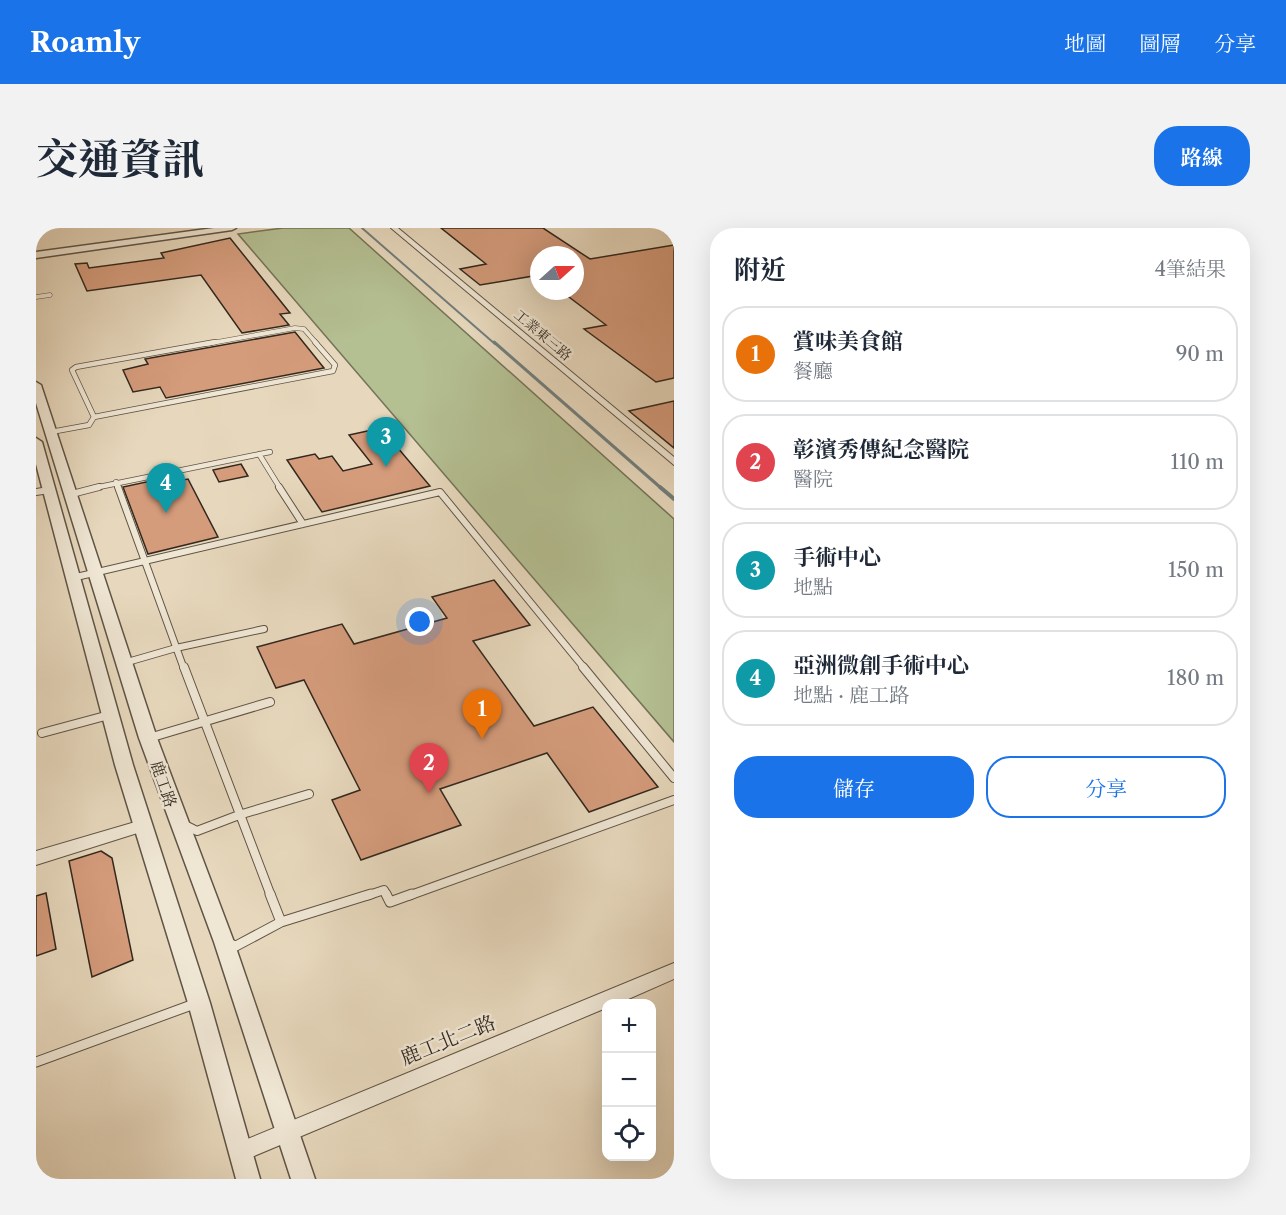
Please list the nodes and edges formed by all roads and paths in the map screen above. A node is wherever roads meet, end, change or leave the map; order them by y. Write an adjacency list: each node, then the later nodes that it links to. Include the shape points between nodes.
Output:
1 (171, 228): 4 (street)
2 (232, 228): 5 (street)
3 (394, 228): 13 (street, 工業東三路)
4 (36, 246)
5 (36, 255)
6 (50, 295): 7 (lane)
7 (36, 297)
8 (36, 385): 10 (street, 鹿工路)
9 (94, 417): 9 (lane, via 333,370 335,364 304,329 295,328 76,367 72,370); 10 (lane, via 89,424)
10 (44, 437): 15 (street, 鹿工路); 16 (street, 鹿工路)
11 (270, 452): 12 (lane)
12 (259, 454): 14 (lane); 17 (lane)
13 (674, 462)
14 (116, 482): 16 (lane); 18 (lane)
15 (43, 491): 20 (street, 鹿工路)
16 (72, 494): 19 (street, 鹿工路)
17 (303, 524): 18 (lane); 29 (lane, via 440,492)
18 (143, 561): 19 (lane); 22 (lane)
19 (97, 573): 20 (lane); 23 (street, 鹿工路)
20 (72, 578): 25 (street, 鹿工路)
21 (264, 629): 22 (lane)
22 (175, 646): 23 (lane); 26 (lane)
23 (124, 663): 28 (street, 鹿工路)
24 (270, 702): 26 (lane)
25 (111, 714): 27 (lane); 34 (street, 鹿工路)
26 (203, 720): 28 (lane); 32 (lane)
27 (42, 733)
28 (148, 738): 33 (street, 鹿工路)
29 (674, 778)
30 (309, 794): 32 (lane)
31 (674, 800): 36 (lane, via 390,902 384,890)
32 (239, 815): 33 (lane, via 197,831); 36 (lane)
33 (178, 822): 37 (street, 鹿工路)
34 (142, 826): 35 (street); 39 (street, 鹿工路)
35 (36, 858)
36 (281, 922): 37 (lane, via 236,946)
37 (224, 942): 41 (street, 鹿工路)
38 (674, 971): 41 (street, 鹿工北二路)
39 (199, 1002): 40 (lane); 42 (street, 鹿工路)
40 (36, 1062)
41 (289, 1130): 42 (street, 鹿工北二路); 44 (street, 鹿工路)
42 (240, 1152): 43 (street, 鹿工路)
43 (248, 1179)
44 (303, 1179)

